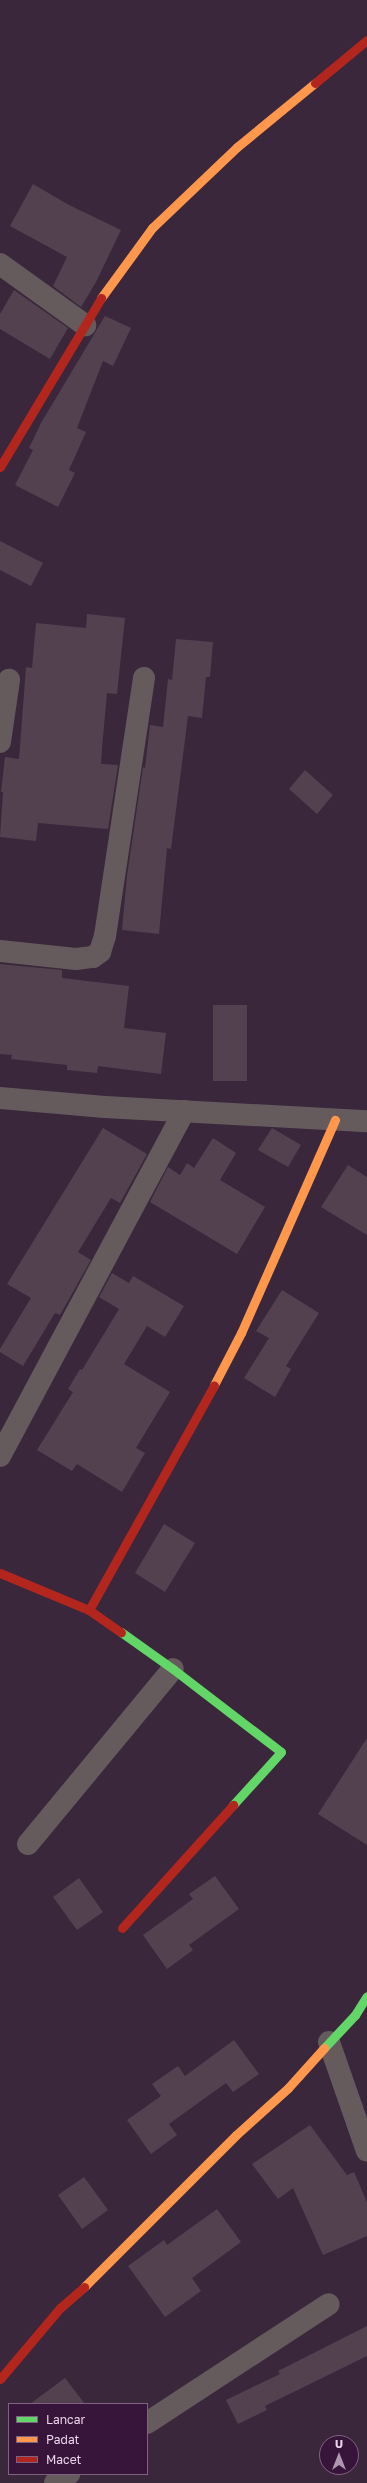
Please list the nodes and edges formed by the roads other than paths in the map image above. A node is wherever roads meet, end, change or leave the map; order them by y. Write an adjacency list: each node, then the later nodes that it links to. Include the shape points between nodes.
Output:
1 (367, 40): 3 (street, via 237,147 152,228 103,294)
2 (0, 264): 3 (street)
3 (85, 325): 4 (street)
4 (0, 467)
5 (144, 678): 8 (street, via 105,936 100,952 93,957 76,959)
6 (9, 680): 7 (street)
7 (0, 742)
8 (0, 951)
9 (0, 1098): 10 (street)
10 (184, 1111): 11 (street); 13 (street)
11 (335, 1120): 12 (street); 15 (street, via 241,1333 196,1422)
12 (367, 1121)
13 (0, 1456)
14 (0, 1574): 15 (street)
15 (89, 1610): 16 (street)
16 (173, 1670): 17 (street); 18 (street, via 281,1752)
17 (28, 1844)
18 (122, 1928)
19 (367, 1996): 20 (street)
20 (330, 2042): 21 (street); 23 (street, via 288,2088 236,2135 97,2275 60,2308)
21 (367, 2151)
22 (330, 2304): 24 (street)
23 (0, 2379)
24 (148, 2422)
25 (67, 2475): 26 (street)
26 (55, 2483)

